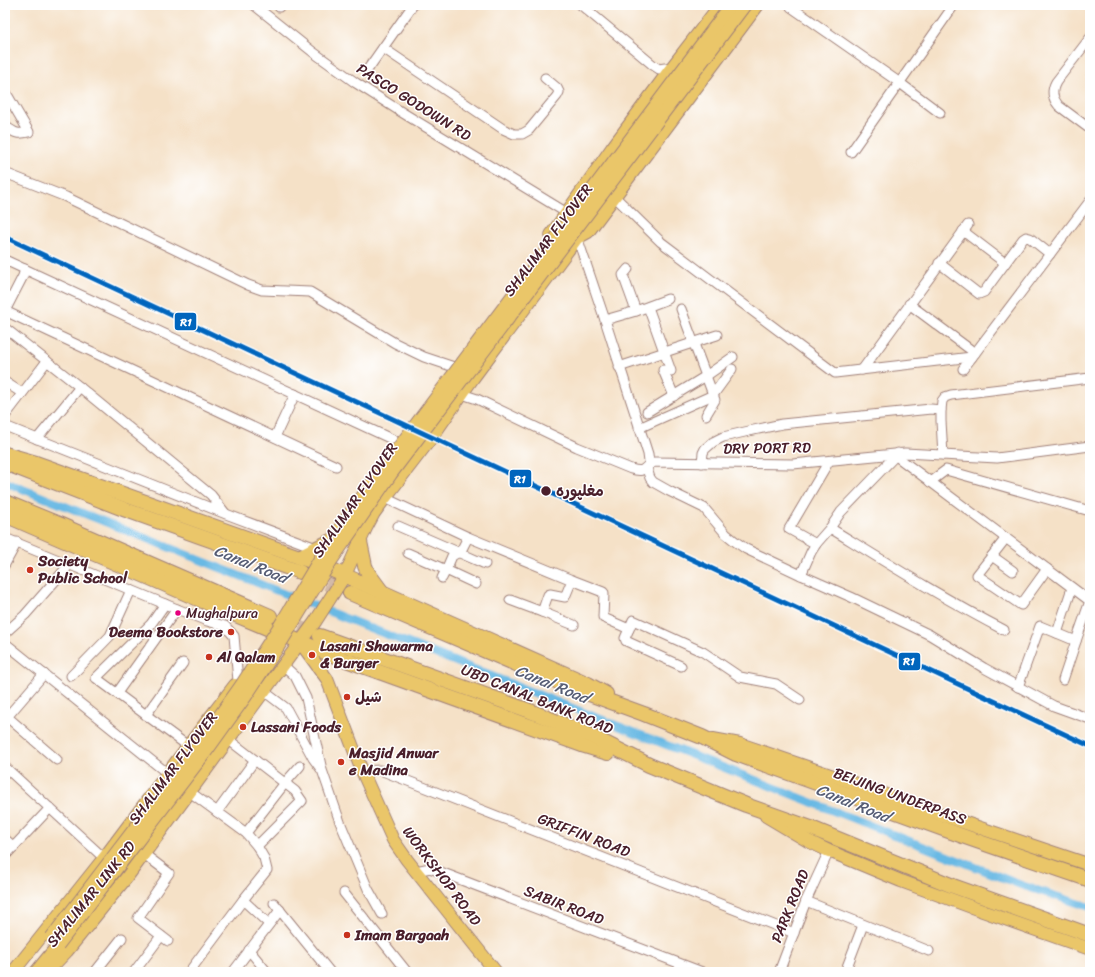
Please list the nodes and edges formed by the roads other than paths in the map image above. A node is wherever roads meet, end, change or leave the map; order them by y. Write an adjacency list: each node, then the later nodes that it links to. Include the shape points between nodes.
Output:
1 (254, 5): 24 (street, PASCO GODOWN RD, via 356,83)
2 (413, 5): 11 (street)
3 (581, 5): 13 (street, via 653,65)
4 (720, 5): 13 (main road, SHALIMAR LINK RD)
5 (731, 5): 185 (main road, SHALIMAR FLYOVER, bridge, via 350,513 231,700)
6 (745, 5): 185 (main road, SHALIMAR FLYOVER, bridge, via 391,474 355,524 246,696 208,749)
7 (758, 5): 22 (main road, SHALIMAR LINK RD)
8 (954, 5): 15 (street)
9 (791, 7): 15 (street)
10 (1090, 38): 19 (street, via 1060,76 1052,92 1059,106)
11 (383, 48): 12 (street); 14 (street, via 503,130 514,134 522,134 529,130 557,96 557,88)
12 (368, 68)
13 (669, 71): 24 (main road, SHALIMAR LINK RD)
14 (545, 78)
15 (900, 83): 17 (street); 20 (street)
16 (5, 91): 18 (street, via 29,132 16,133)
17 (940, 113)
18 (5, 126)
19 (1090, 129)
20 (851, 152)
21 (5, 173): 46 (street, via 66,197 248,285 262,290 310,292 395,343 424,358)
22 (614, 196): 25 (main road, SHALIMAR LINK RD, via 588,232); 50 (street, via 661,242 835,373)
23 (1090, 201): 26 (street)
24 (567, 212): 25 (street); 46 (main road, SHALIMAR LINK RD)
25 (577, 238): 38 (street); 57 (main road, SHALIMAR LINK RD)
26 (1050, 254): 29 (street, via 1026,237); 43 (street)
27 (5, 260): 31 (street)
28 (939, 263): 29 (street, via 979,294 984,292); 29 (street, via 965,228); 33 (street)
29 (1005, 263)
30 (628, 268): 37 (street, via 623,275)
31 (25, 269): 36 (street); 56 (street)
32 (668, 299): 34 (street)
33 (910, 304): 43 (street); 50 (street)
34 (648, 307): 37 (street); 42 (street)
35 (682, 309): 41 (street)
36 (5, 311): 67 (street)
37 (636, 311): 38 (street)
38 (605, 320): 47 (street)
39 (5, 328): 45 (street)
40 (717, 335): 41 (street)
41 (694, 343): 42 (street); 51 (street)
42 (664, 353): 47 (street); 59 (street)
43 (973, 355): 49 (street); 50 (street)
44 (733, 357): 51 (street)
45 (47, 361): 54 (street); 55 (street)
46 (454, 367): 65 (main road, SHALIMAR LINK RD)
47 (619, 367): 66 (street)
48 (732, 368): 58 (street)
49 (963, 369)
50 (862, 370)
51 (706, 376): 58 (street); 59 (street)
52 (1090, 378): 60 (street, via 945,396)
53 (5, 382): 55 (street)
54 (80, 387): 68 (street); 84 (street, via 211,495)
55 (22, 394): 63 (street)
56 (295, 394): 67 (street); 70 (street)
57 (462, 394): 69 (main road, SHALIMAR LINK RD); 78 (street, DRY PORT RD, via 631,469 640,471)
58 (713, 394): 62 (street, via 715,400); 66 (street)
59 (674, 396): 61 (street)
60 (942, 410): 74 (street); 77 (street, via 782,424 750,431 713,442 705,449)
61 (647, 412)
62 (706, 415)
63 (5, 416)
64 (5, 426): 68 (street)
65 (408, 428): 69 (main road); 70 (main road, SHALIMAR LINK RD)
66 (638, 428): 78 (street, via 648,454)
67 (275, 437): 79 (street)
68 (37, 439): 84 (street)
69 (429, 441): 81 (main road, SHALIMAR LINK RD)
70 (398, 442): 91 (main road, SHALIMAR LINK RD)
71 (1090, 446): 74 (street, DRY PORT RD, via 997,458)
72 (5, 454): 99 (highway)
73 (897, 455): 74 (street, DRY PORT RD); 75 (street, DRY PORT RD); 80 (street); 87 (street, via 841,512)
74 (943, 455)
75 (829, 461): 77 (street, DRY PORT RD, via 793,464); 94 (street, via 789,529)
76 (5, 463): 109 (highway)
77 (702, 463): 78 (street, DRY PORT RD, via 655,462)
78 (649, 465): 108 (street, via 649,476 653,482 700,505 736,542)
79 (336, 466)
80 (930, 482): 83 (street, via 946,470); 90 (street)
81 (385, 498): 88 (street); 93 (main road, SHALIMAR LINK RD)
82 (5, 502): 122 (highway)
83 (1090, 511)
84 (226, 514): 95 (street)
85 (5, 515): 121 (highway)
86 (398, 526): 97 (street)
87 (830, 528): 94 (street); 126 (street)
88 (468, 537): 97 (street); 110 (street)
89 (5, 538): 92 (street)
90 (1006, 538): 98 (street); 104 (street)
91 (335, 539): 95 (highway); 101 (main road, SHALIMAR LINK RD)
92 (17, 542): 100 (street); 103 (street)
93 (360, 542): 107 (main road, SHALIMAR LINK RD); 114 (highway, via 368,573)
94 (816, 544): 108 (street)
95 (316, 548): 99 (highway)
96 (408, 553): 106 (street)
97 (460, 553): 102 (street); 106 (street, via 452,556)
98 (992, 556): 104 (street, via 977,575 1021,604); 105 (street)
99 (298, 557): 101 (highway)
100 (5, 564)
101 (319, 564): 107 (highway); 109 (main road, SHALIMAR LINK RD)
102 (485, 564)
103 (69, 565): 113 (street); 128 (street, via 25,615)
104 (1047, 569): 112 (street)
105 (1012, 571)
106 (444, 574): 111 (street)
107 (345, 575): 114 (highway); 132 (main road, SHALIMAR LINK RD)
108 (801, 575): 141 (street, via 930,635)
109 (304, 577): 127 (main road, SHALIMAR LINK RD, bridge, via 285,616)
110 (572, 580): 120 (street, via 565,597 548,595); 125 (street, via 603,592 603,617)
111 (476, 584)
112 (1072, 588): 117 (street); 129 (street)
113 (131, 590): 118 (street); 138 (street, via 110,636)
114 (382, 592): 145 (highway, via 588,684)
115 (350, 593): 145 (highway, via 570,687)
116 (510, 600): 120 (street)
117 (1090, 601): 131 (street)
118 (165, 604): 119 (street); 143 (street, via 151,624 96,678)
119 (177, 609): 124 (street); 143 (street)
120 (542, 612): 123 (street)
121 (230, 613): 124 (street); 127 (highway)
122 (270, 616)
123 (574, 625)
124 (225, 626): 140 (street, via 234,636)
125 (628, 629): 136 (street, via 626,641); 144 (street, via 634,619 703,652 740,676 776,684)
126 (1004, 630)
127 (274, 631): 132 (highway); 140 (main road, SHALIMAR LINK RD)
128 (5, 633)
129 (1057, 633): 131 (street); 141 (street, via 1040,626)
130 (320, 636): 154 (highway, UBD CANAL BANK ROAD, via 537,714 585,733)
131 (1076, 640): 139 (street)
132 (300, 642): 135 (main road, SHALIMAR LINK RD); 154 (highway, via 568,740); 158 (main road, WORKSHOP ROAD, via 327,679)
133 (5, 643): 137 (street)
134 (183, 663): 146 (street)
135 (283, 665): 142 (main road, SHALIMAR LINK RD); 157 (street, via 295,676 306,698)
136 (681, 666)
137 (44, 674): 147 (street); 159 (street)
138 (71, 676)
139 (1063, 680)
140 (238, 681): 151 (main road, SHALIMAR LINK RD)
141 (1018, 687): 148 (street, via 1054,706)
142 (265, 692): 150 (main road, SHALIMAR LINK RD); 157 (street, via 286,708)
143 (117, 693): 146 (street)
144 (800, 700)
145 (644, 714): 149 (highway, BEIJING UNDERPASS)
146 (146, 715): 151 (street)
147 (6, 716): 152 (street)
148 (1090, 719)
149 (702, 737): 173 (main road, via 740,744); 175 (highway, BEIJING UNDERPASS, via 736,754)
150 (229, 740): 153 (street); 161 (main road, SHALIMAR LINK RD)
151 (188, 746): 159 (main road, SHALIMAR LINK RD)
152 (57, 760)
153 (255, 760): 160 (street); 164 (street)
154 (649, 765): 162 (highway)
155 (300, 766): 160 (street)
156 (5, 767): 163 (street)
157 (322, 770): 179 (street, via 340,822 368,889)
158 (362, 771): 174 (main road, WORKSHOP ROAD, via 393,840); 182 (street, GRIFFIN ROAD, via 380,770)
159 (167, 773): 172 (main road, SHALIMAR LINK RD)
160 (285, 783): 165 (street); 167 (street, via 302,801)
161 (190, 792): 164 (street); 170 (main road, SHALIMAR LINK RD)
162 (746, 805): 169 (main road); 183 (highway, via 811,828 953,886)
163 (50, 808): 168 (street); 172 (street)
164 (217, 812): 165 (street)
165 (246, 833): 167 (street)
166 (5, 839): 168 (street)
167 (257, 846): 177 (street, via 267,870)
168 (14, 847): 171 (street)
169 (829, 851): 178 (street, PARK ROAD); 186 (main road, via 977,909)
170 (144, 854): 192 (main road, SHALIMAR LINK RD, via 72,945); 194 (street, via 169,873 138,919 164,939)
171 (5, 856)
172 (104, 858): 189 (main road, SHALIMAR LINK RD)
173 (1090, 865)
174 (416, 871): 200 (main road, WORKSHOP ROAD); 201 (street, SABIR ROAD, via 430,868)
175 (1090, 880)
176 (344, 892): 199 (street)
177 (243, 900): 180 (street); 195 (street)
178 (806, 901): 181 (street); 182 (street, PARK ROAD)
179 (382, 914)
180 (269, 924): 187 (street); 198 (street, via 277,907)
181 (863, 925): 188 (street); 203 (street)
182 (794, 933): 202 (street, PARK ROAD)
183 (1090, 935)
184 (122, 938): 193 (street)
185 (55, 941): 190 (main road); 191 (main road, SHALIMAR LINK RD)
186 (1090, 949)
187 (249, 950): 196 (street); 197 (street)
188 (928, 951)
189 (13, 972)
190 (23, 972)
191 (36, 972)
192 (46, 972)
193 (95, 972)
194 (134, 972)
195 (188, 972)
196 (233, 972)
197 (268, 972)
198 (330, 972)
199 (407, 972)
200 (496, 972)
201 (702, 972)
202 (779, 972)
203 (845, 972)

